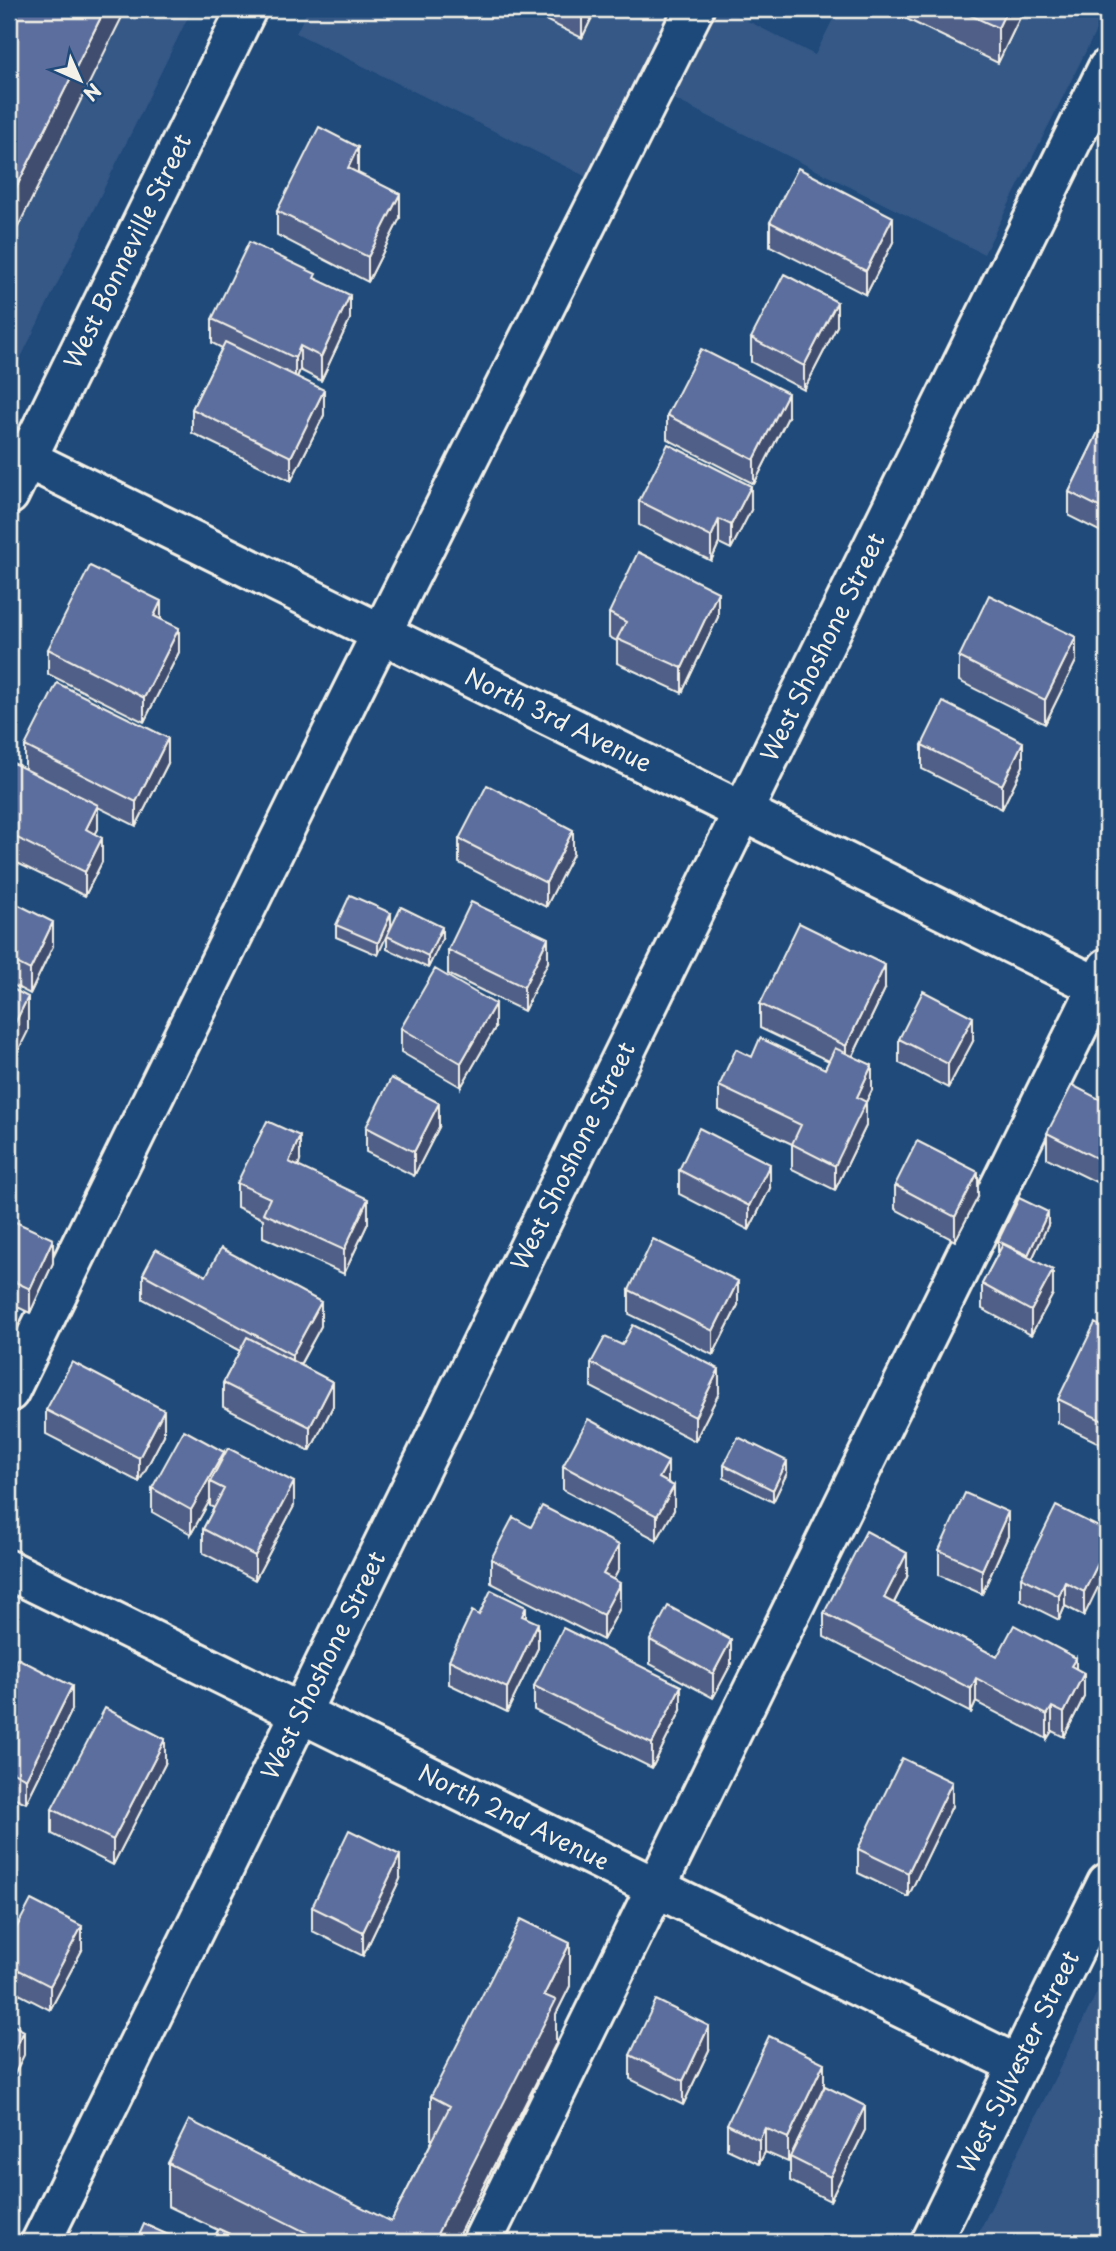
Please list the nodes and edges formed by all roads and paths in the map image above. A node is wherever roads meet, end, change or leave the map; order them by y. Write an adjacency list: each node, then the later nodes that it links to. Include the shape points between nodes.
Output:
1 (247, 9): 4 (street, West Bonneville Street)
2 (694, 9): 6 (street)
3 (1107, 69): 7 (street, West Shoshone Street)
4 (18, 454): 5 (street, West Bonneville Street); 6 (street, North 3rd Avenue)
5 (9, 495)
6 (381, 634): 7 (street, North 3rd Avenue); 9 (street)
7 (744, 812): 8 (street, North 3rd Avenue); 11 (street, West Shoshone Street)
8 (1104, 982): 13 (street)
9 (9, 1392)
10 (9, 1570): 11 (street, North 2nd Avenue)
11 (301, 1714): 13 (street, North 2nd Avenue); 15 (street, West Shoshone Street)
12 (1107, 1882): 14 (street, West Sylvester Street)
13 (655, 1887): 14 (street, North 2nd Avenue); 16 (street)
14 (1018, 2065): 17 (street, West Sylvester Street)
15 (41, 2242)
16 (482, 2242)
17 (931, 2242)

